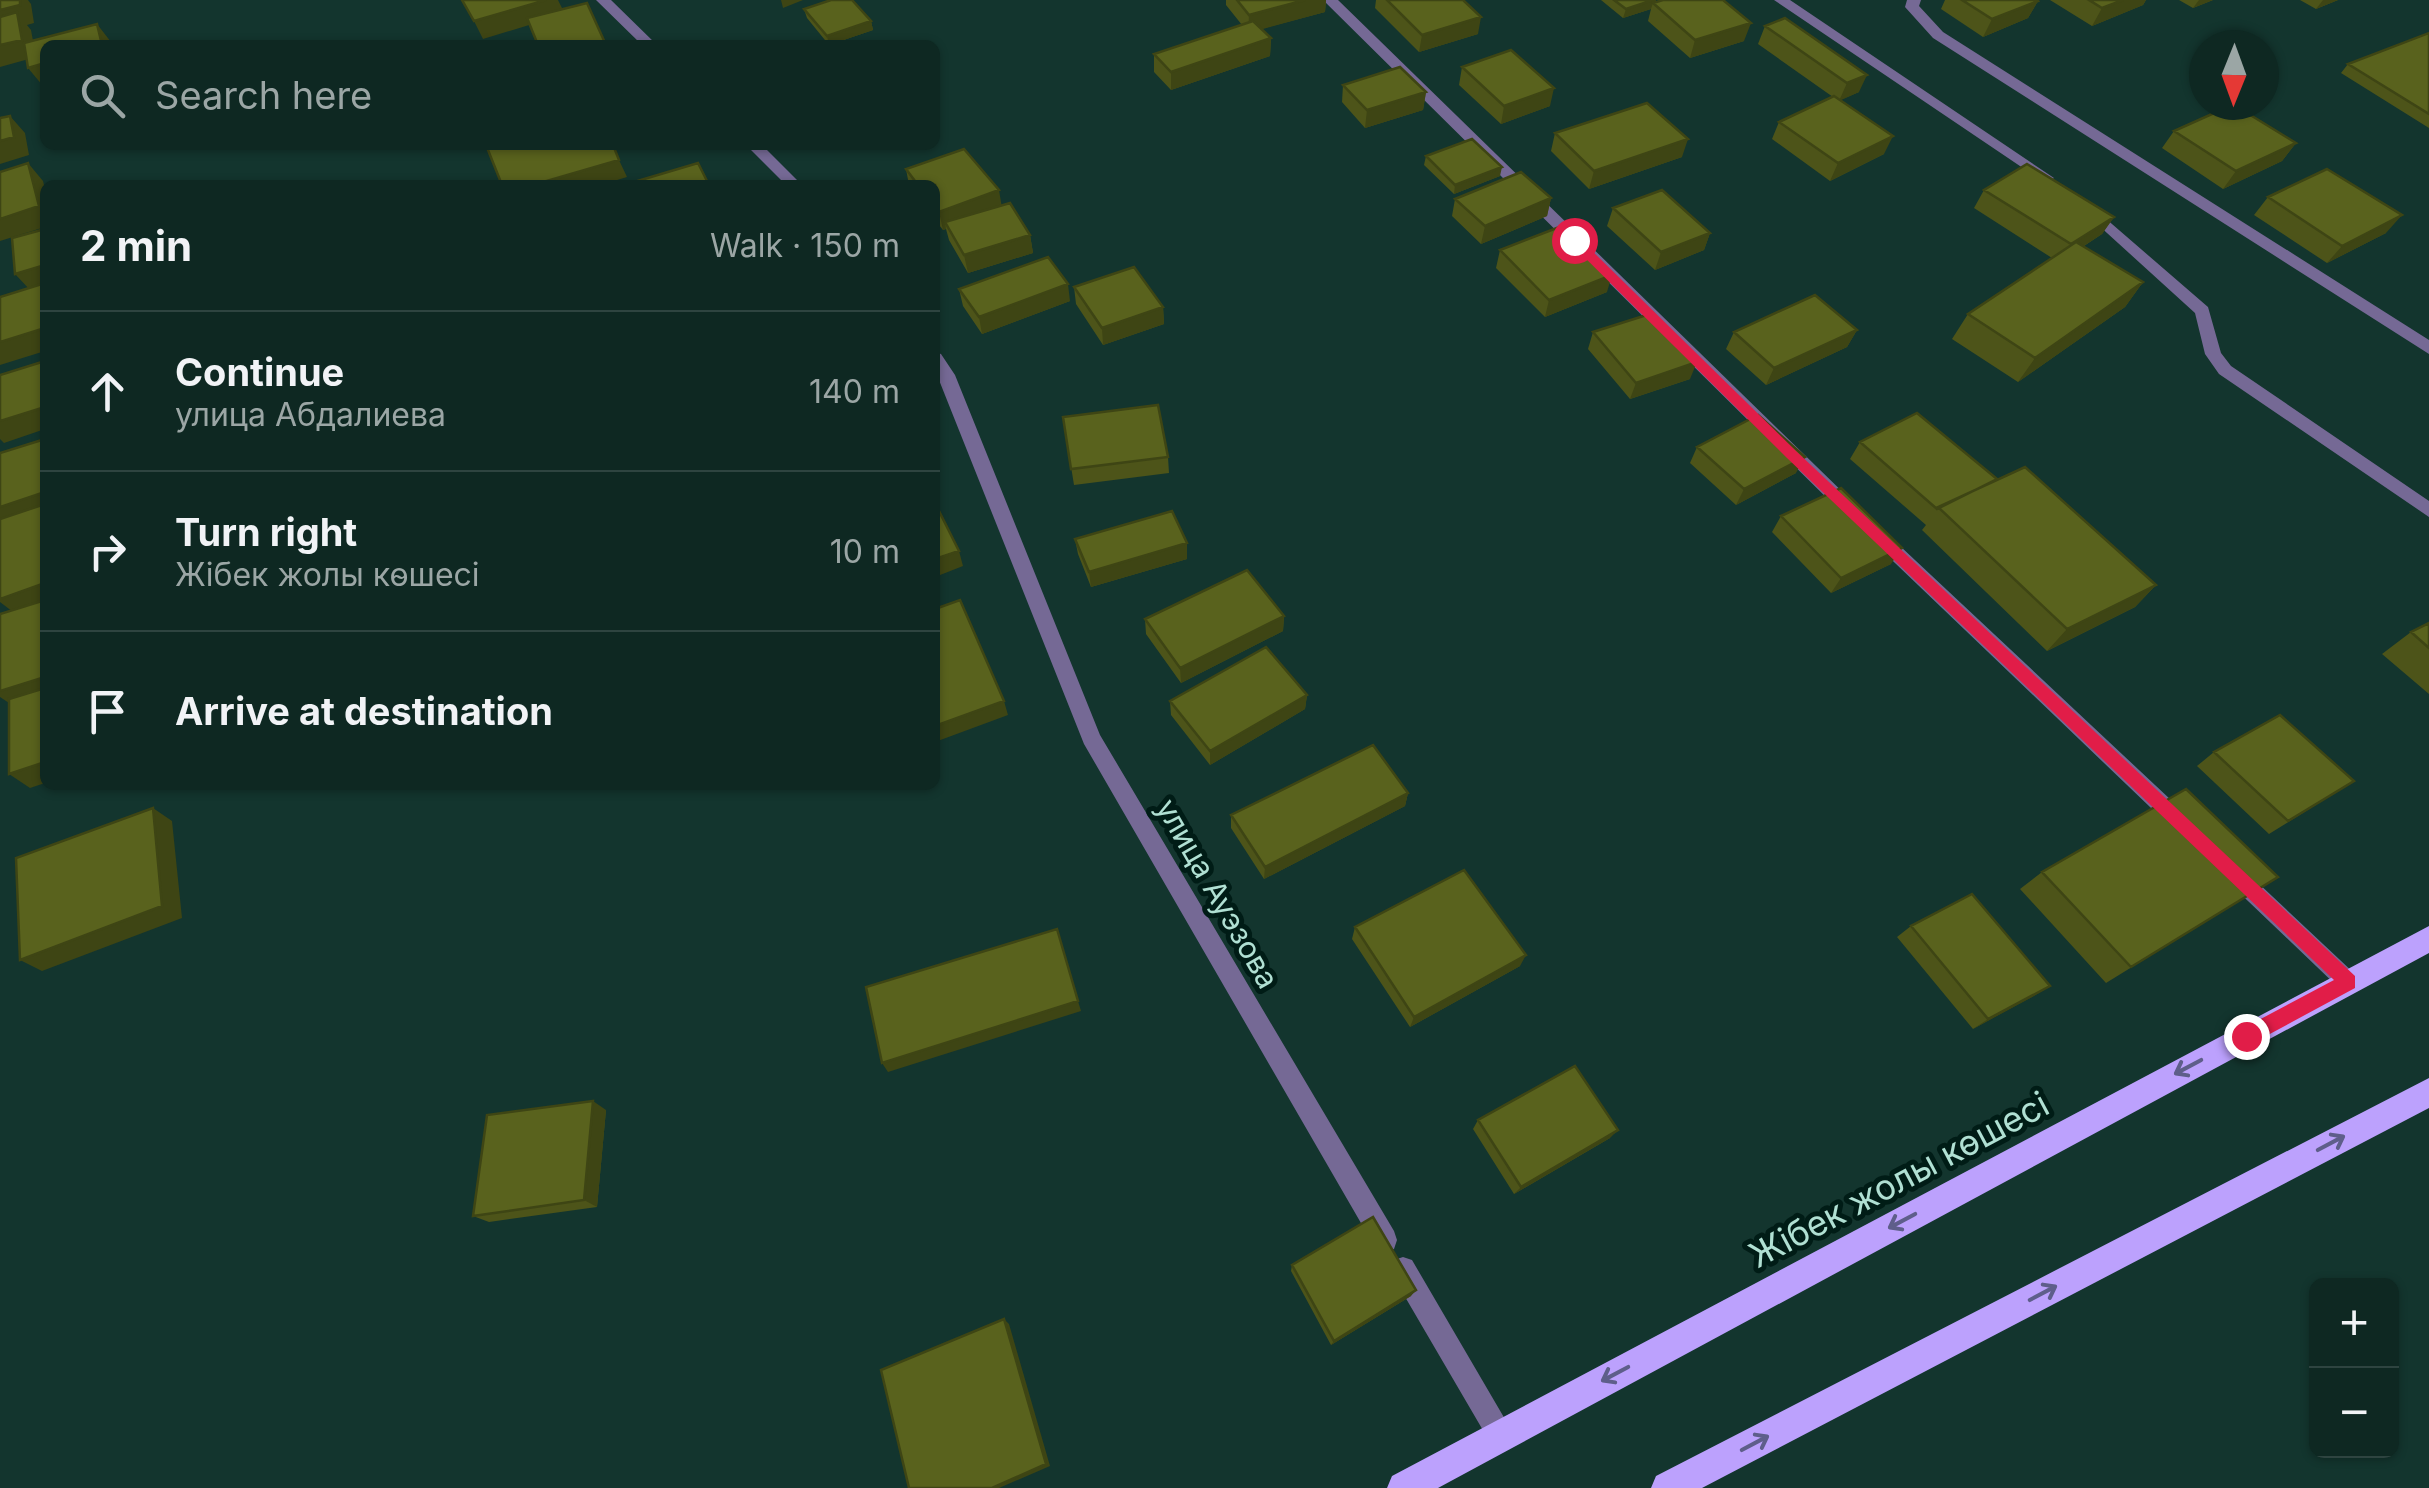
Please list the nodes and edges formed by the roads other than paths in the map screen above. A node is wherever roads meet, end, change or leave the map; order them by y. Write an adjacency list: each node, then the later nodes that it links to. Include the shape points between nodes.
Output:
1 (603, 0): 5 (street)
2 (1330, 0): 11 (street, via 1792,454)
3 (1781, 0): 10 (street, via 2072,195 2202,311 2213,354 2225,370)
4 (1914, 0): 8 (street, via 1912,7 1938,35)
5 (645, 40)
6 (759, 150): 7 (street)
7 (790, 180)
8 (2429, 348)
9 (940, 365): 16 (street, улица Ауэзова, via 1091,738)
10 (2429, 510)
11 (2191, 833)
12 (2220, 860): 14 (street)
13 (2429, 939): 14 (main road, Жібек жолы көшесі)
14 (2348, 982): 16 (main road, Жібек жолы көшесі, one-way to 16)
15 (2429, 1092): 18 (main road, one-way to 15)
16 (1500, 1436): 17 (main road, Жібек жолы көшесі)
17 (1404, 1488)
18 (1668, 1488)

